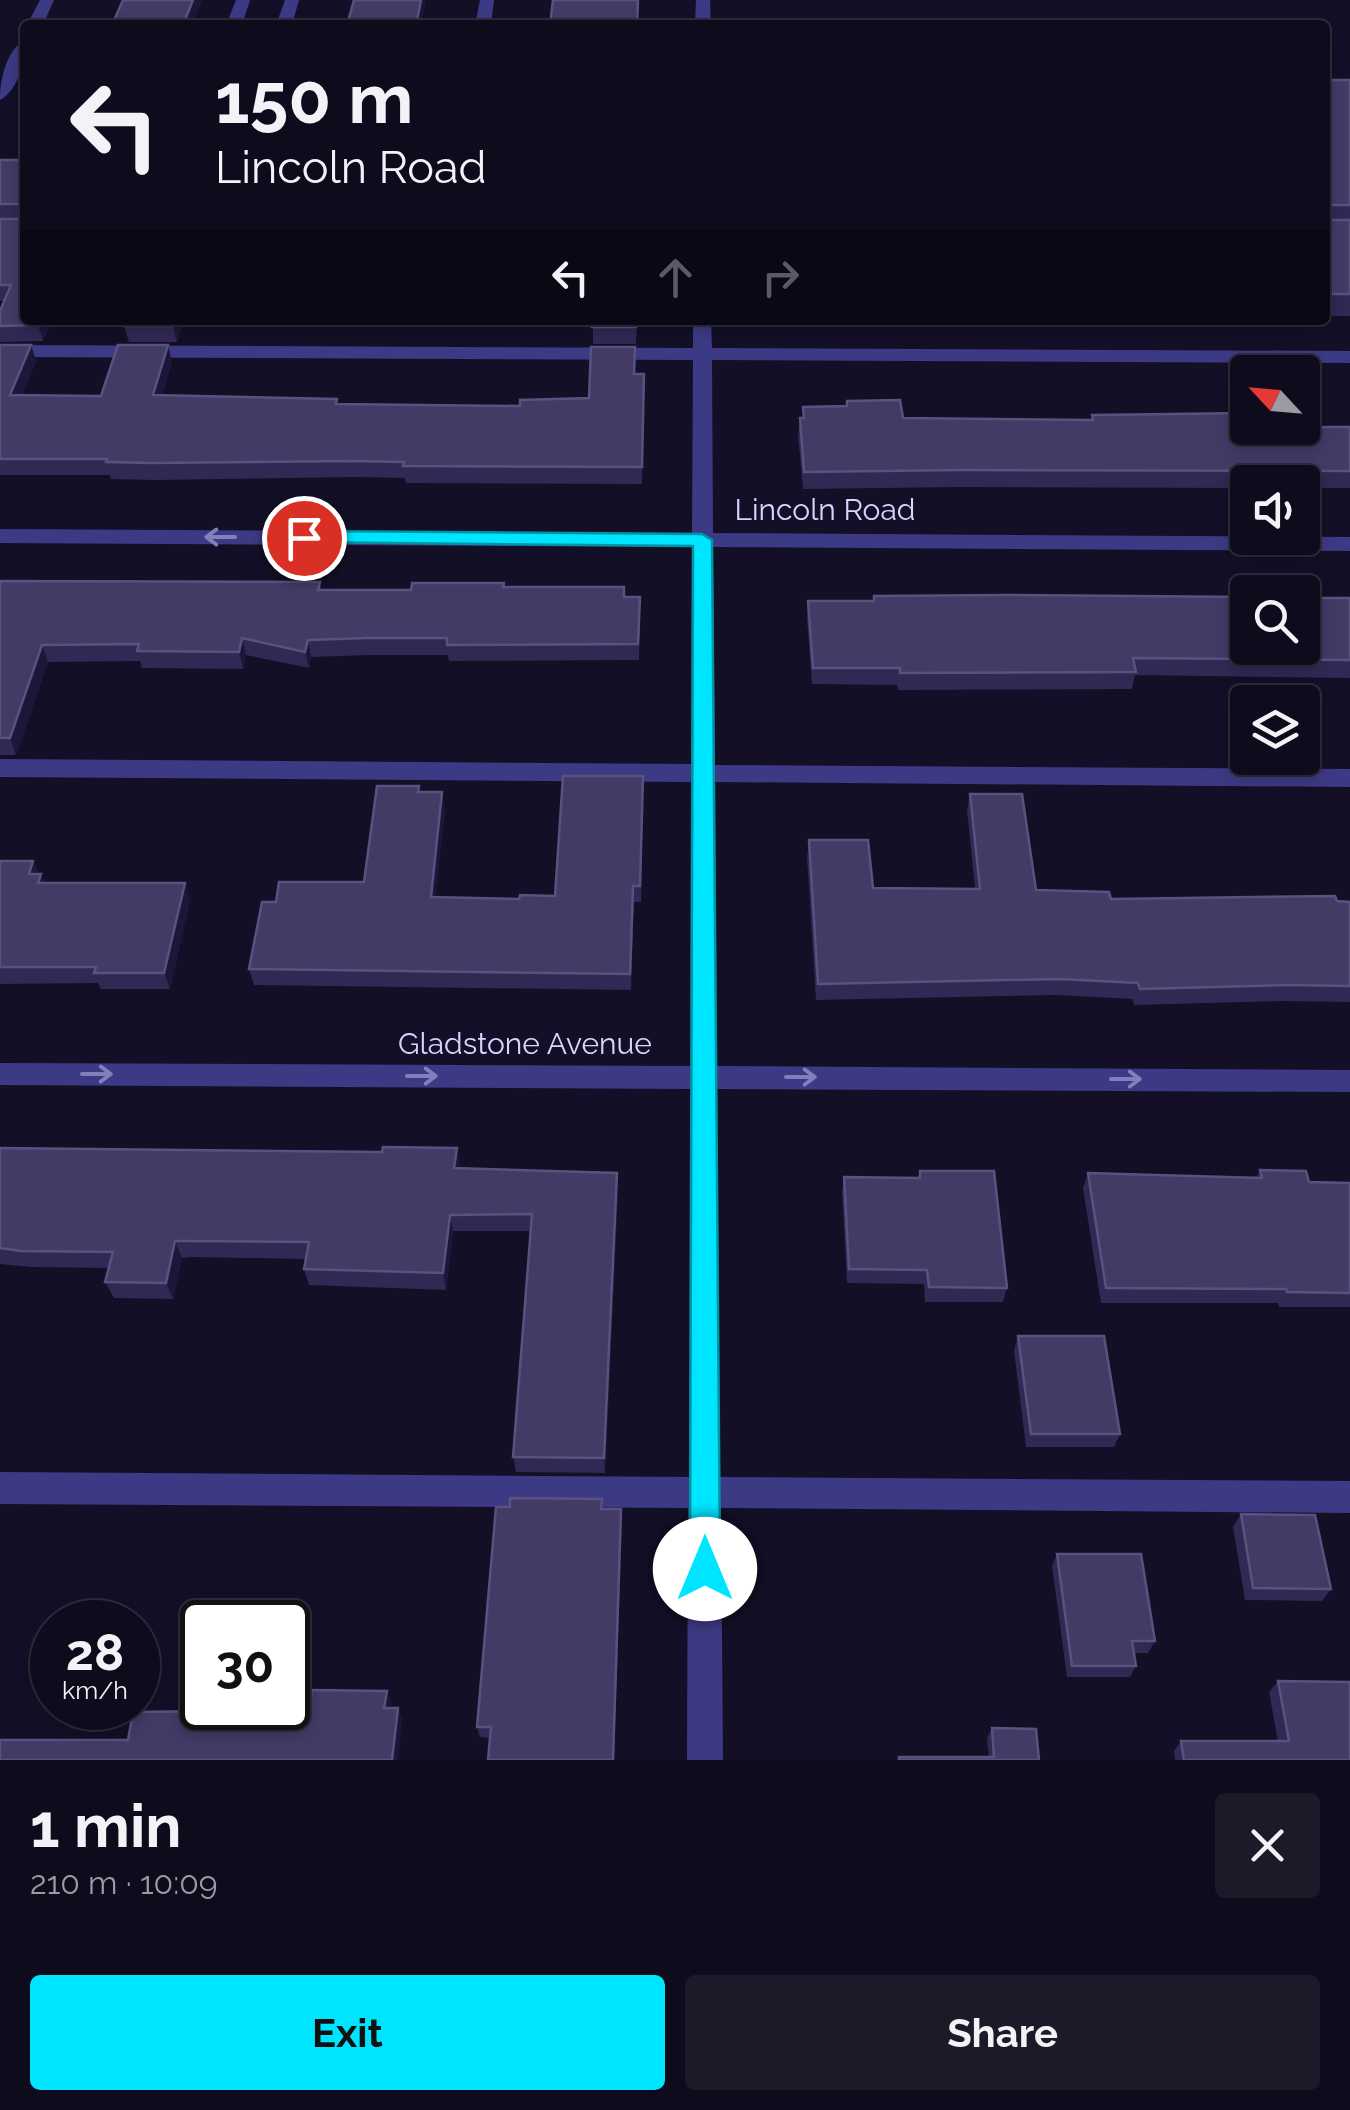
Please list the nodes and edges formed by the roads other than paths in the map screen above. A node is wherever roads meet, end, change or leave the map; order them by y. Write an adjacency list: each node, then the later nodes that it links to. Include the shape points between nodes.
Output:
1 (20, 54): 2 (street)
2 (0, 94)
3 (702, 325): 5 (street)
4 (0, 351): 5 (street)
5 (701, 354): 6 (street); 8 (street)
6 (1350, 357)
7 (0, 536): 8 (street, Lincoln Road, one-way to 7)
8 (702, 540): 9 (street, Lincoln Road); 11 (street)
9 (1350, 544)
10 (0, 768): 11 (street)
11 (703, 772): 12 (street); 14 (street)
12 (1350, 778)
13 (0, 1074): 14 (street, Gladstone Avenue, one-way to 14)
14 (704, 1077): 15 (street, Gladstone Avenue, one-way to 15); 17 (street)
15 (1350, 1081)
16 (0, 1488): 17 (street)
17 (704, 1493): 18 (street); 19 (street)
18 (1350, 1497)
19 (705, 1760)

